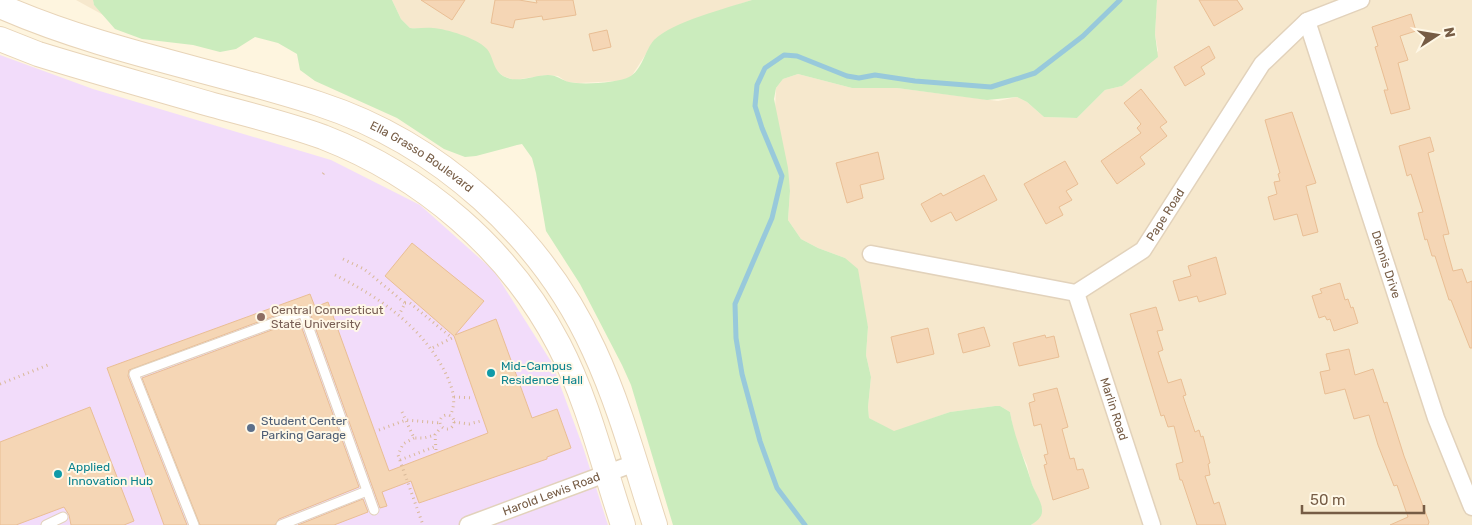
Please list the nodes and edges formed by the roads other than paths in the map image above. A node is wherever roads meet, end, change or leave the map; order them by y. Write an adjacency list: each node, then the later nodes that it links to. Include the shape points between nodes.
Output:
1 (1361, 0): 3 (street, Pape Road)
2 (0, 6): 5 (main road, Ella Grasso Boulevard, via 58,29)
3 (1307, 21): 10 (street, Pape Road, via 1262,64 1143,250); 14 (street, Dennis Drive, via 1436,418)
4 (0, 39): 7 (main road, Ella Grasso Boulevard)
5 (127, 49): 6 (main road, Ella Grasso Boulevard); 7 (main road)
6 (151, 56): 8 (main road); 11 (main road, Ella Grasso Boulevard, via 344,113 406,144 466,185 526,244 573,310 606,379)
7 (119, 78): 8 (main road, Ella Grasso Boulevard)
8 (143, 84): 12 (main road, Ella Grasso Boulevard, via 342,145 410,182 460,219 507,267 554,336 575,380)
9 (871, 254): 10 (street)
10 (1076, 293): 23 (street, Marlin Road)
11 (635, 463): 12 (street, Harold Lewis Road); 22 (main road, Ella Grasso Boulevard)
12 (606, 473): 20 (street, Harold Lewis Road); 21 (main road, Ella Grasso Boulevard)
13 (367, 491): 15 (lane); 18 (lane, via 303,312 134,374); 19 (lane)
14 (1472, 506)
15 (374, 510)
16 (63, 517): 17 (lane)
17 (46, 525)
18 (194, 525)
19 (282, 525)
20 (468, 525)
21 (623, 525)
22 (655, 525)
23 (1152, 525)

